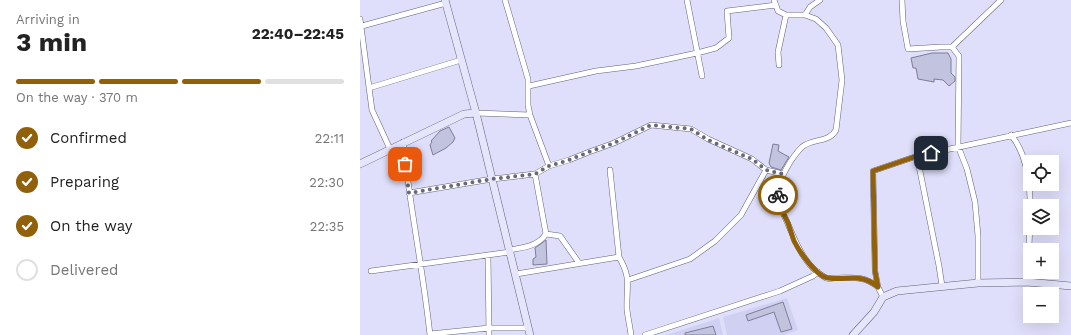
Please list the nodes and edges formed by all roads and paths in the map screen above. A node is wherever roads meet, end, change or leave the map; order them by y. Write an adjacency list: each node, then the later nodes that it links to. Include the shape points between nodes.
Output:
1 (505, 0): 17 (street)
2 (687, 0): 13 (street)
3 (820, 0): 9 (street, via 810,7)
4 (902, 0): 12 (street, via 902,21 908,49)
5 (1000, 0): 12 (street)
6 (446, 1): 11 (street); 14 (street)
7 (775, 2): 8 (street, via 778,11); 13 (street, via 727,11 729,38 716,48)
8 (786, 15): 9 (street); 15 (street, via 778,52)
9 (805, 15): 32 (street, via 816,19 826,28 838,45 842,80 836,130 834,135 802,147)
10 (360, 19): 11 (street)
11 (362, 26): 18 (street)
12 (952, 47): 24 (street, via 958,56)
13 (697, 54): 16 (street); 17 (street, via 596,71)
14 (461, 60): 18 (street); 19 (street)
15 (779, 65)
16 (702, 76)
17 (529, 86): 20 (street)
18 (369, 88): 25 (street, via 372,110)
19 (476, 112): 20 (street); 23 (street, via 464,114); 33 (street)
20 (530, 115): 28 (street)
21 (1071, 123): 22 (street)
22 (1011, 135): 24 (street); 45 (street, via 1026,162 1030,196)
23 (403, 142): 25 (street); 34 (street)
24 (958, 146): 26 (street); 46 (street, via 975,202)
25 (390, 149): 27 (street)
26 (917, 156): 47 (street); 49 (street, via 873,171 875,271)
27 (360, 164)
28 (549, 166): 30 (street, via 614,143 651,125 691,129 708,140 752,159); 31 (street)
29 (610, 170): 38 (street)
30 (766, 170): 32 (street); 44 (street, via 741,215 715,241 690,259)
31 (535, 174): 33 (street); 35 (street)
32 (783, 174): 42 (street, via 778,203 795,242)
33 (492, 179): 34 (street); 36 (street)
34 (409, 193): 39 (street)
35 (546, 234): 36 (street, via 543,239 529,246); 40 (street, via 560,236)
36 (510, 251): 37 (street); 43 (street)
37 (488, 255): 39 (street); 51 (street)
38 (619, 257): 40 (street); 44 (street, via 626,268)
39 (422, 264): 41 (street); 53 (street)
40 (579, 264): 43 (street)
41 (371, 271)
42 (818, 272): 49 (street, via 827,278 865,279); 56 (street, via 780,291)
43 (516, 274): 52 (street)
44 (628, 280): 55 (street, via 627,310)
45 (1027, 282): 46 (street); 48 (street)
46 (978, 283): 47 (street)
47 (942, 286): 50 (street, via 898,291)
48 (1071, 286)
49 (878, 287): 50 (street)
50 (883, 297): 57 (street, via 874,312)
51 (489, 328): 52 (street); 53 (street); 54 (street)
52 (529, 331)
53 (430, 334)
54 (489, 335)
55 (632, 335)
56 (645, 335)
57 (853, 335)

